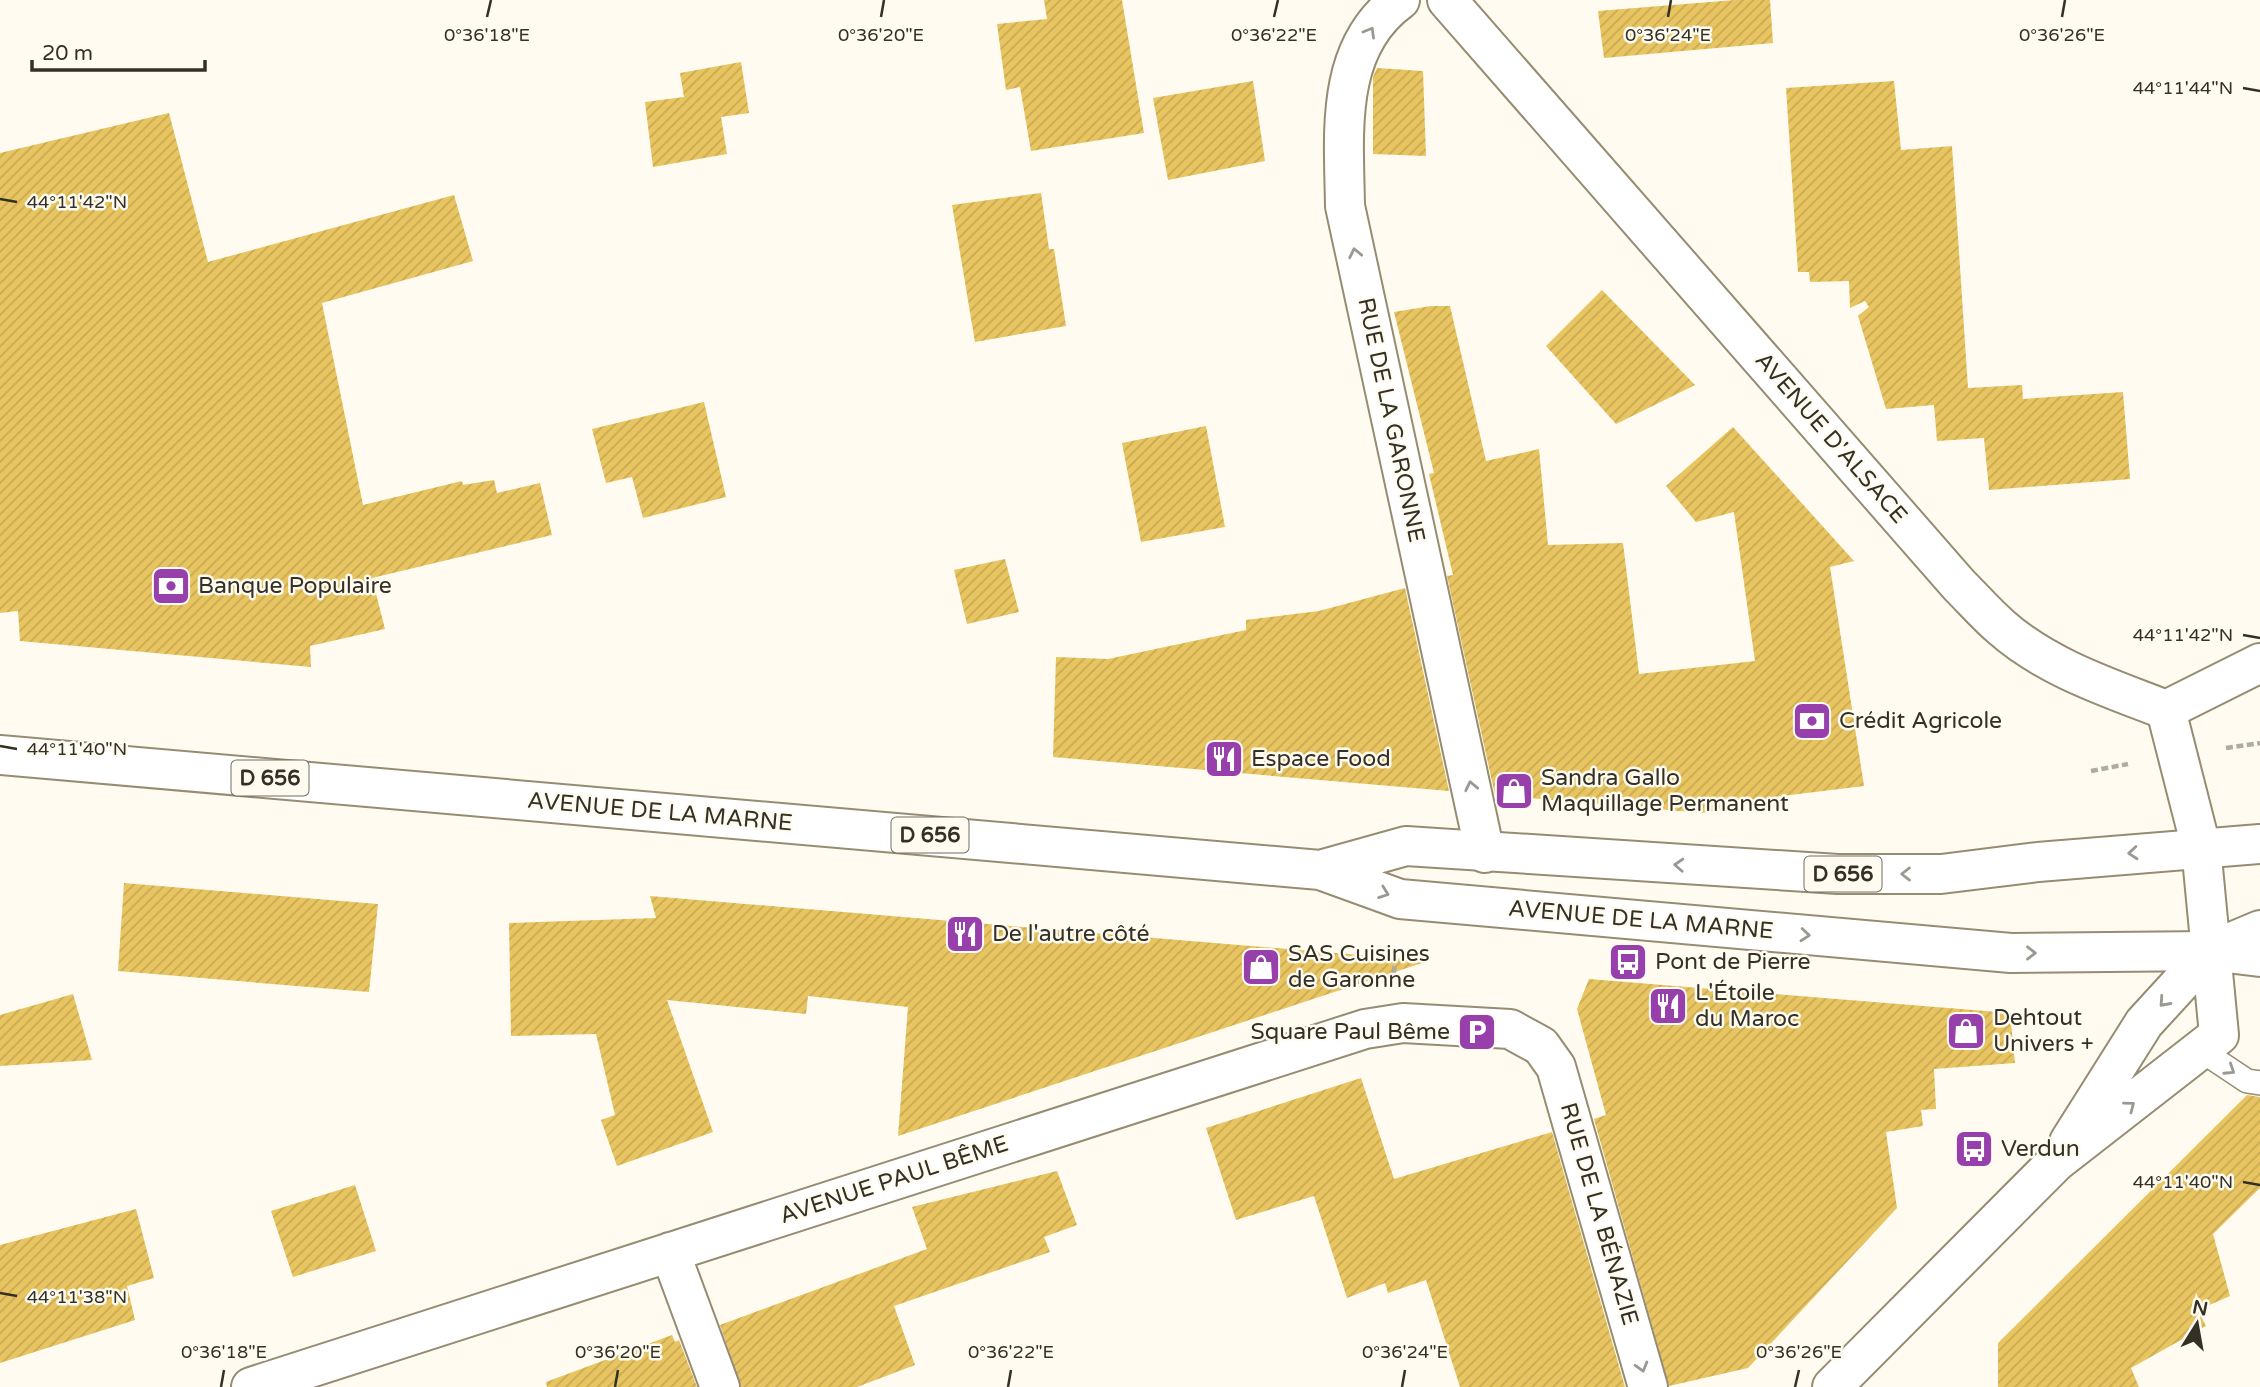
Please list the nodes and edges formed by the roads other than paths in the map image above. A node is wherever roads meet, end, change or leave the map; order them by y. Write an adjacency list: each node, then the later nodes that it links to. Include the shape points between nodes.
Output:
1 (1400, 0): 8 (main road, RUE DE LA GARONNE, one-way to 1, via 1345,206 1343,111 1354,60 1380,14)
2 (1447, 0): 4 (main road, AVENUE D'ALSACE, via 2002,628 2041,656)
3 (2260, 663): 4 (main road)
4 (2166, 710): 7 (main road)
5 (0, 755): 9 (main road, AVENUE DE LA MARNE / D 656)
6 (2260, 844): 7 (main road, AVENUE DE LA MARNE / D 656)
7 (2201, 847): 8 (main road, AVENUE DE LA MARNE / D 656, one-way to 8, via 1941,874 1838,874); 11 (main road)
8 (1485, 853): 9 (main road, AVENUE DE LA MARNE / D 656, via 1406,846)
9 (1320, 870): 11 (main road, AVENUE DE LA MARNE / D 656, one-way to 11, via 1400,900 2011,953)
10 (2260, 930): 11 (main road)
11 (2210, 951): 12 (main road, AVENUE DE LA MARNE / D 656); 14 (main road, via 2219,1035); 16 (main road, one-way to 16, via 2144,1023)
12 (2260, 957)
13 (1541, 1046): 17 (main road, AVENUE PAUL BÊME, via 1510,1029 1403,1023 1364,1029); 20 (main road, RUE DE LA BÉNAZIE, one-way to 20, via 1556,1067 1567,1100)
14 (2202, 1051): 15 (lane, one-way to 15, via 2247,1081); 16 (main road, one-way to 14)
15 (2260, 1083)
16 (2056, 1162): 21 (main road)
17 (670, 1252): 18 (main road, AVENUE PAUL BÊME); 19 (main road)
18 (251, 1387)
19 (720, 1387)
20 (1648, 1387)
21 (1832, 1387)

